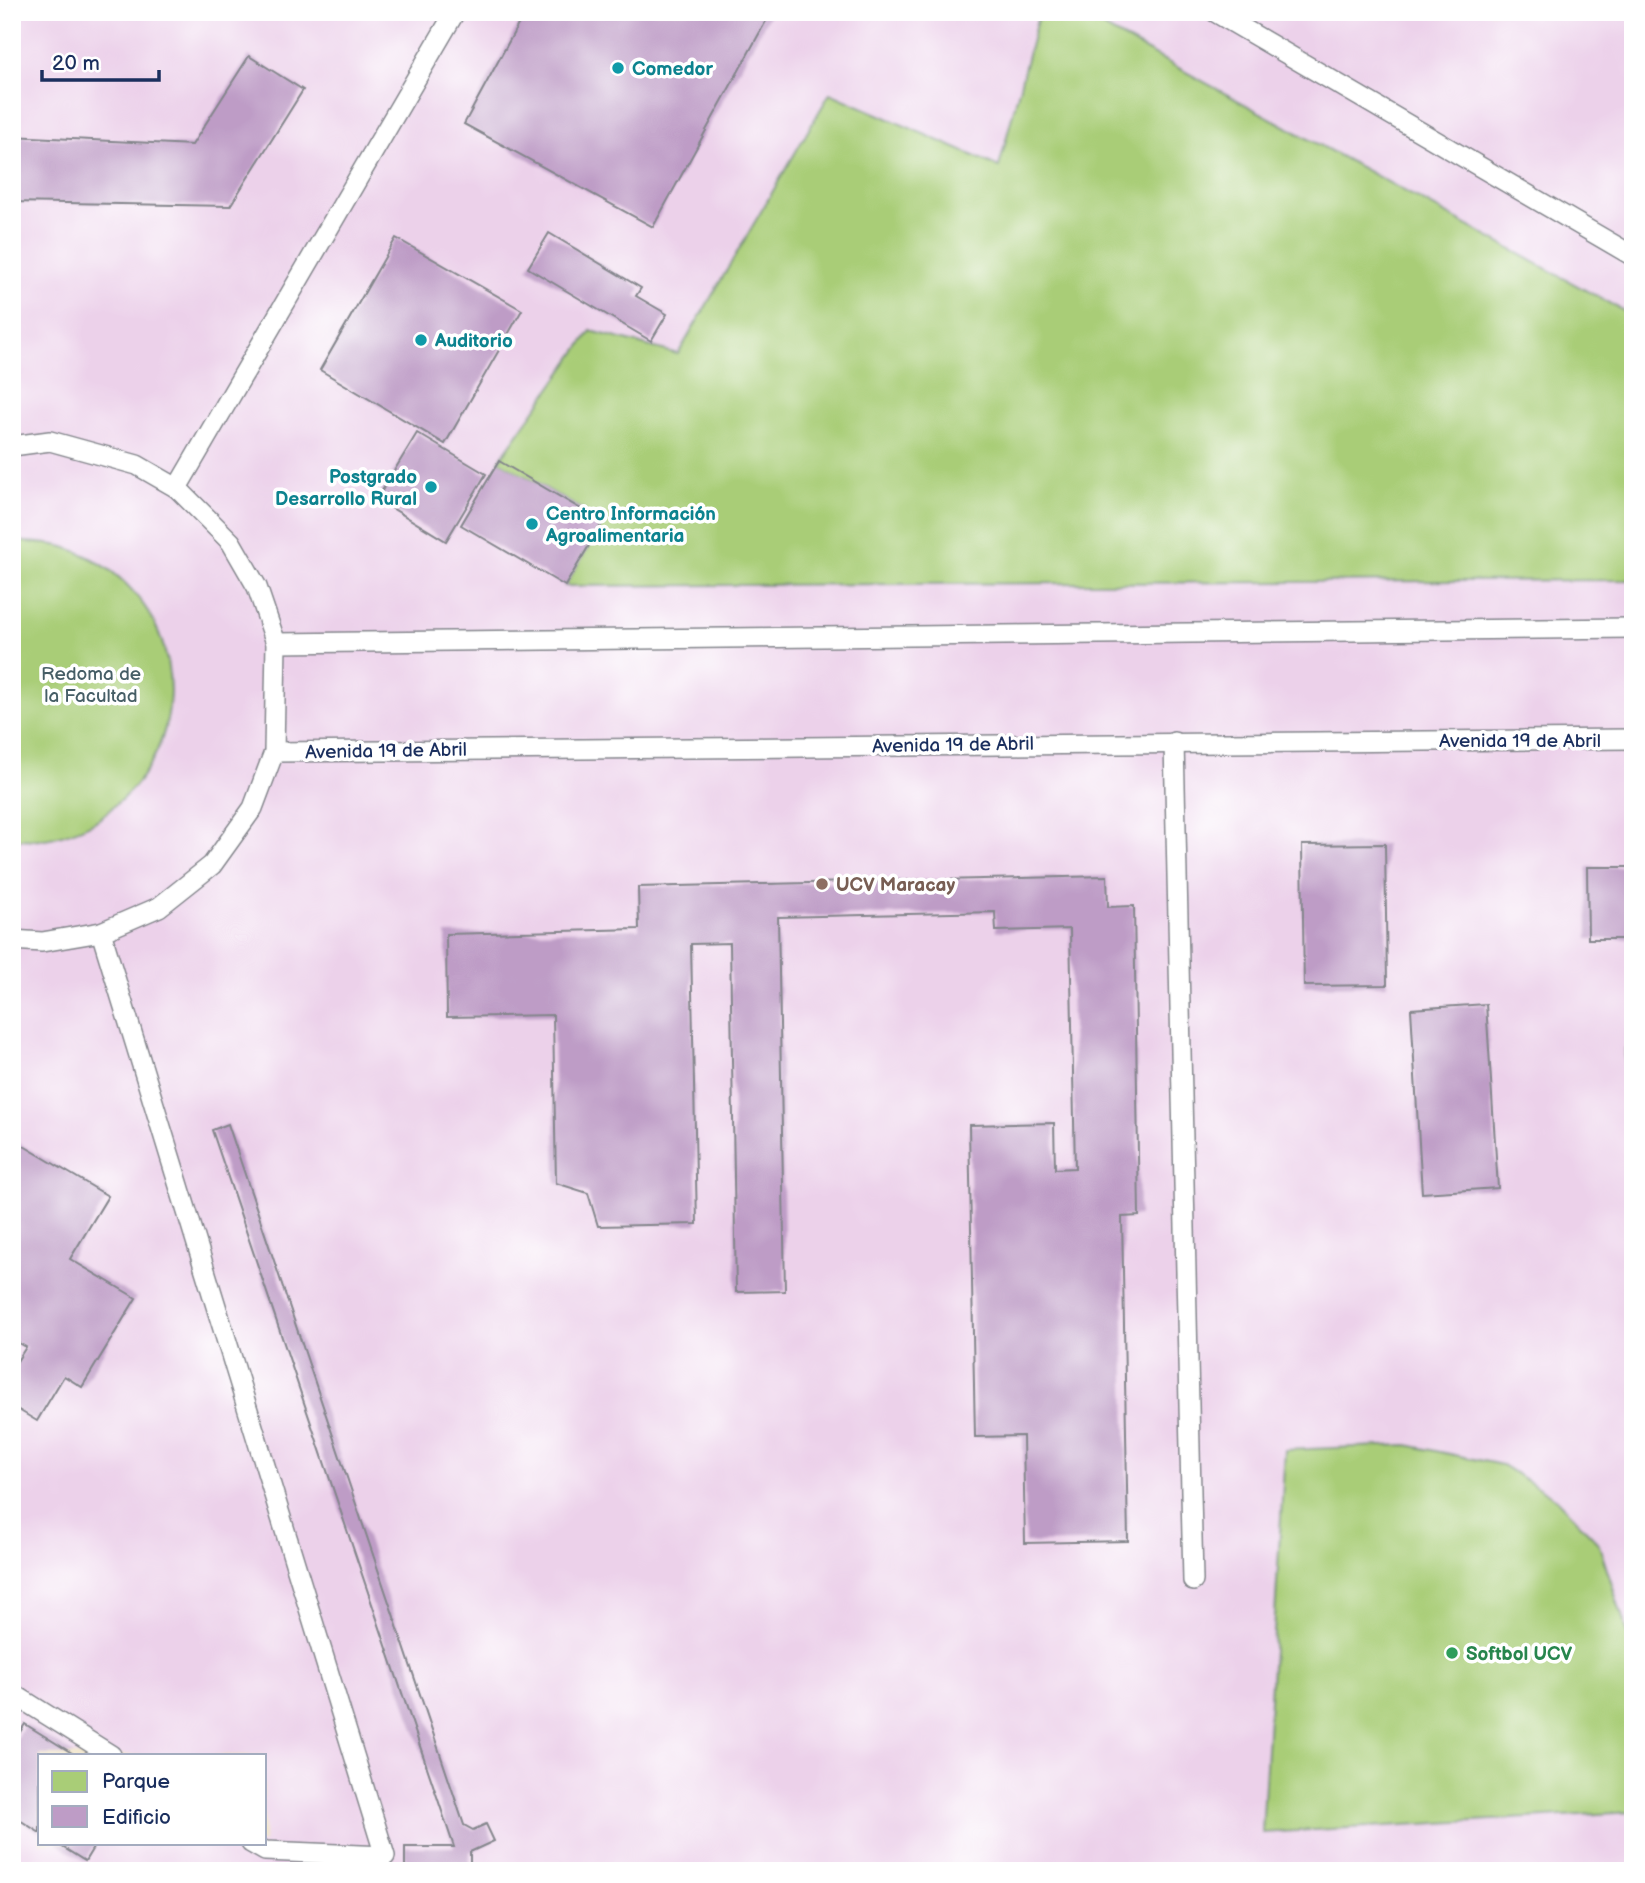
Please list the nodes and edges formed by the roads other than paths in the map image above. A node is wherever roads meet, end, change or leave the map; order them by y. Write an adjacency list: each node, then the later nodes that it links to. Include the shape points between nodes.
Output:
1 (455, 12): 5 (lane)
2 (1215, 12): 3 (lane)
3 (1633, 256)
4 (12, 446): 5 (lane, via 50,440 137,465)
5 (177, 488): 7 (lane, via 231,542 257,587)
6 (1633, 628): 7 (lane)
7 (276, 643): 10 (lane)
8 (1633, 739): 9 (lane, Avenida 19 de Abril)
9 (1174, 742): 10 (lane, Avenida 19 de Abril); 13 (lane)
10 (274, 752): 11 (lane, via 253,808 212,865 159,907)
11 (101, 932): 12 (lane, via 41,942); 16 (lane, via 385,1856 265,1851)
12 (12, 940)
13 (1193, 1580)
14 (12, 1693): 15 (lane)
15 (109, 1754)
16 (253, 1844)

